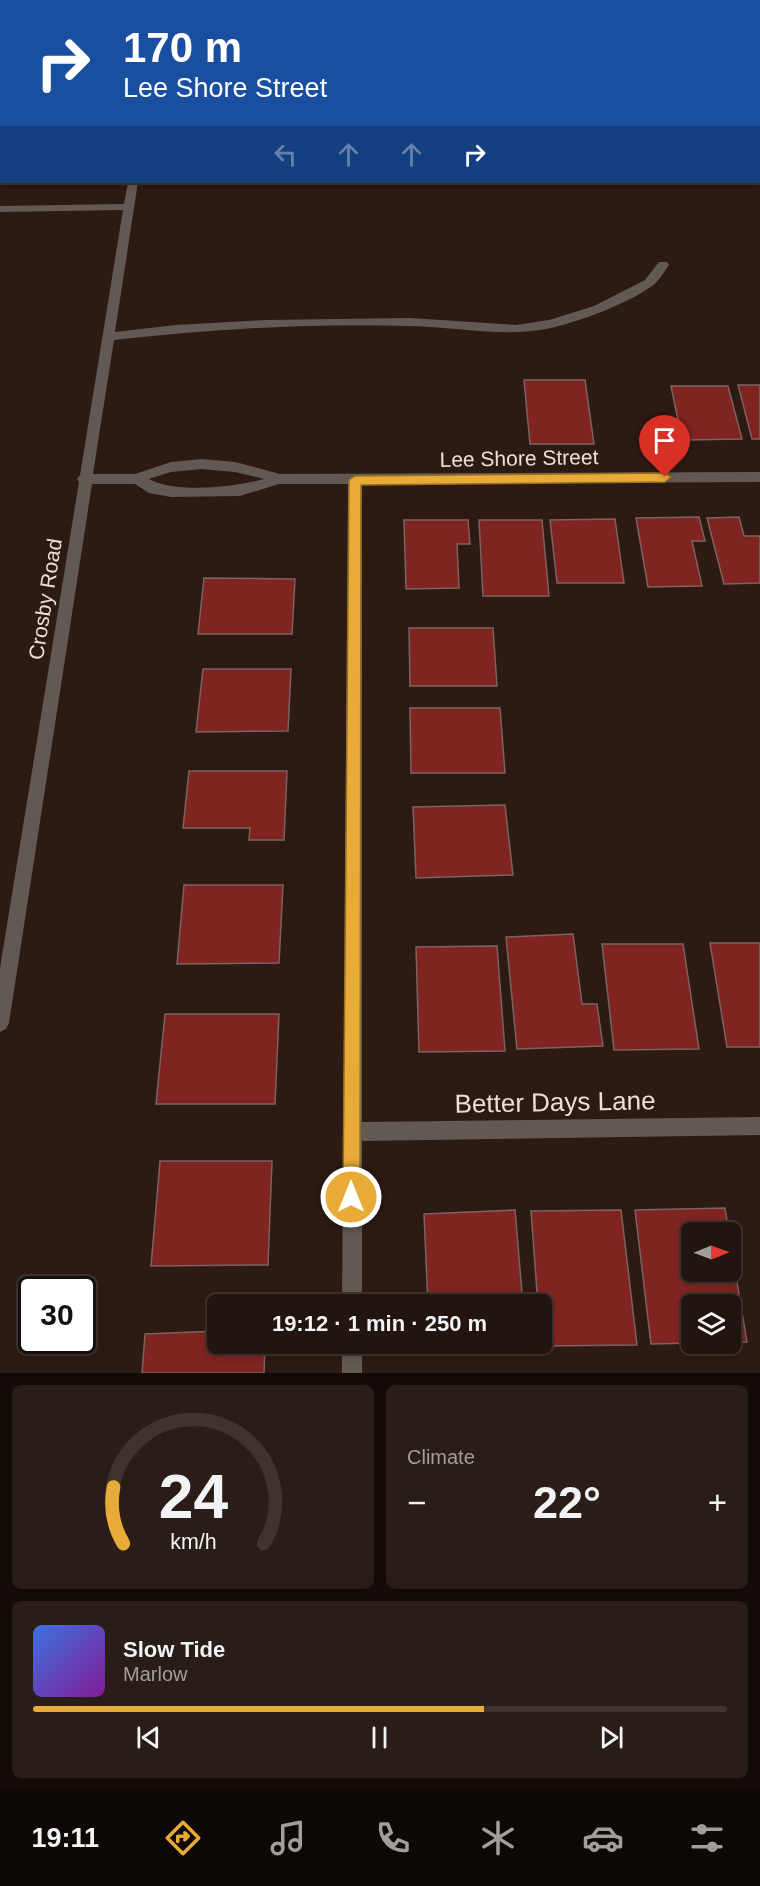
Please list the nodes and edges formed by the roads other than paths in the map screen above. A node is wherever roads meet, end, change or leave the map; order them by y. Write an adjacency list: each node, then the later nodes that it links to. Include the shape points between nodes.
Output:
1 (133, 183): 2 (street, Crosby Road)
2 (128, 207): 3 (street); 5 (street, Crosby Road)
3 (0, 209)
4 (663, 265): 5 (street, via 649,283 598,309 550,324 516,329 410,322 277,324)
5 (108, 337): 8 (street, Crosby Road)
6 (231, 468): 9 (street, via 183,465 155,470); 10 (street, via 262,471); 12 (street)
7 (760, 477): 11 (street, Lee Shore Street)
8 (84, 479): 9 (street); 13 (street, Crosby Road)
9 (137, 479): 12 (street, via 154,489 171,492)
10 (279, 479): 11 (street, Lee Shore Street); 12 (street)
11 (355, 480): 15 (street)
12 (228, 491)
13 (0, 1023)
14 (760, 1126): 15 (street, Better Days Lane)
15 (351, 1132): 16 (street)
16 (352, 1294)
17 (352, 1354): 18 (street)
18 (352, 1373)

